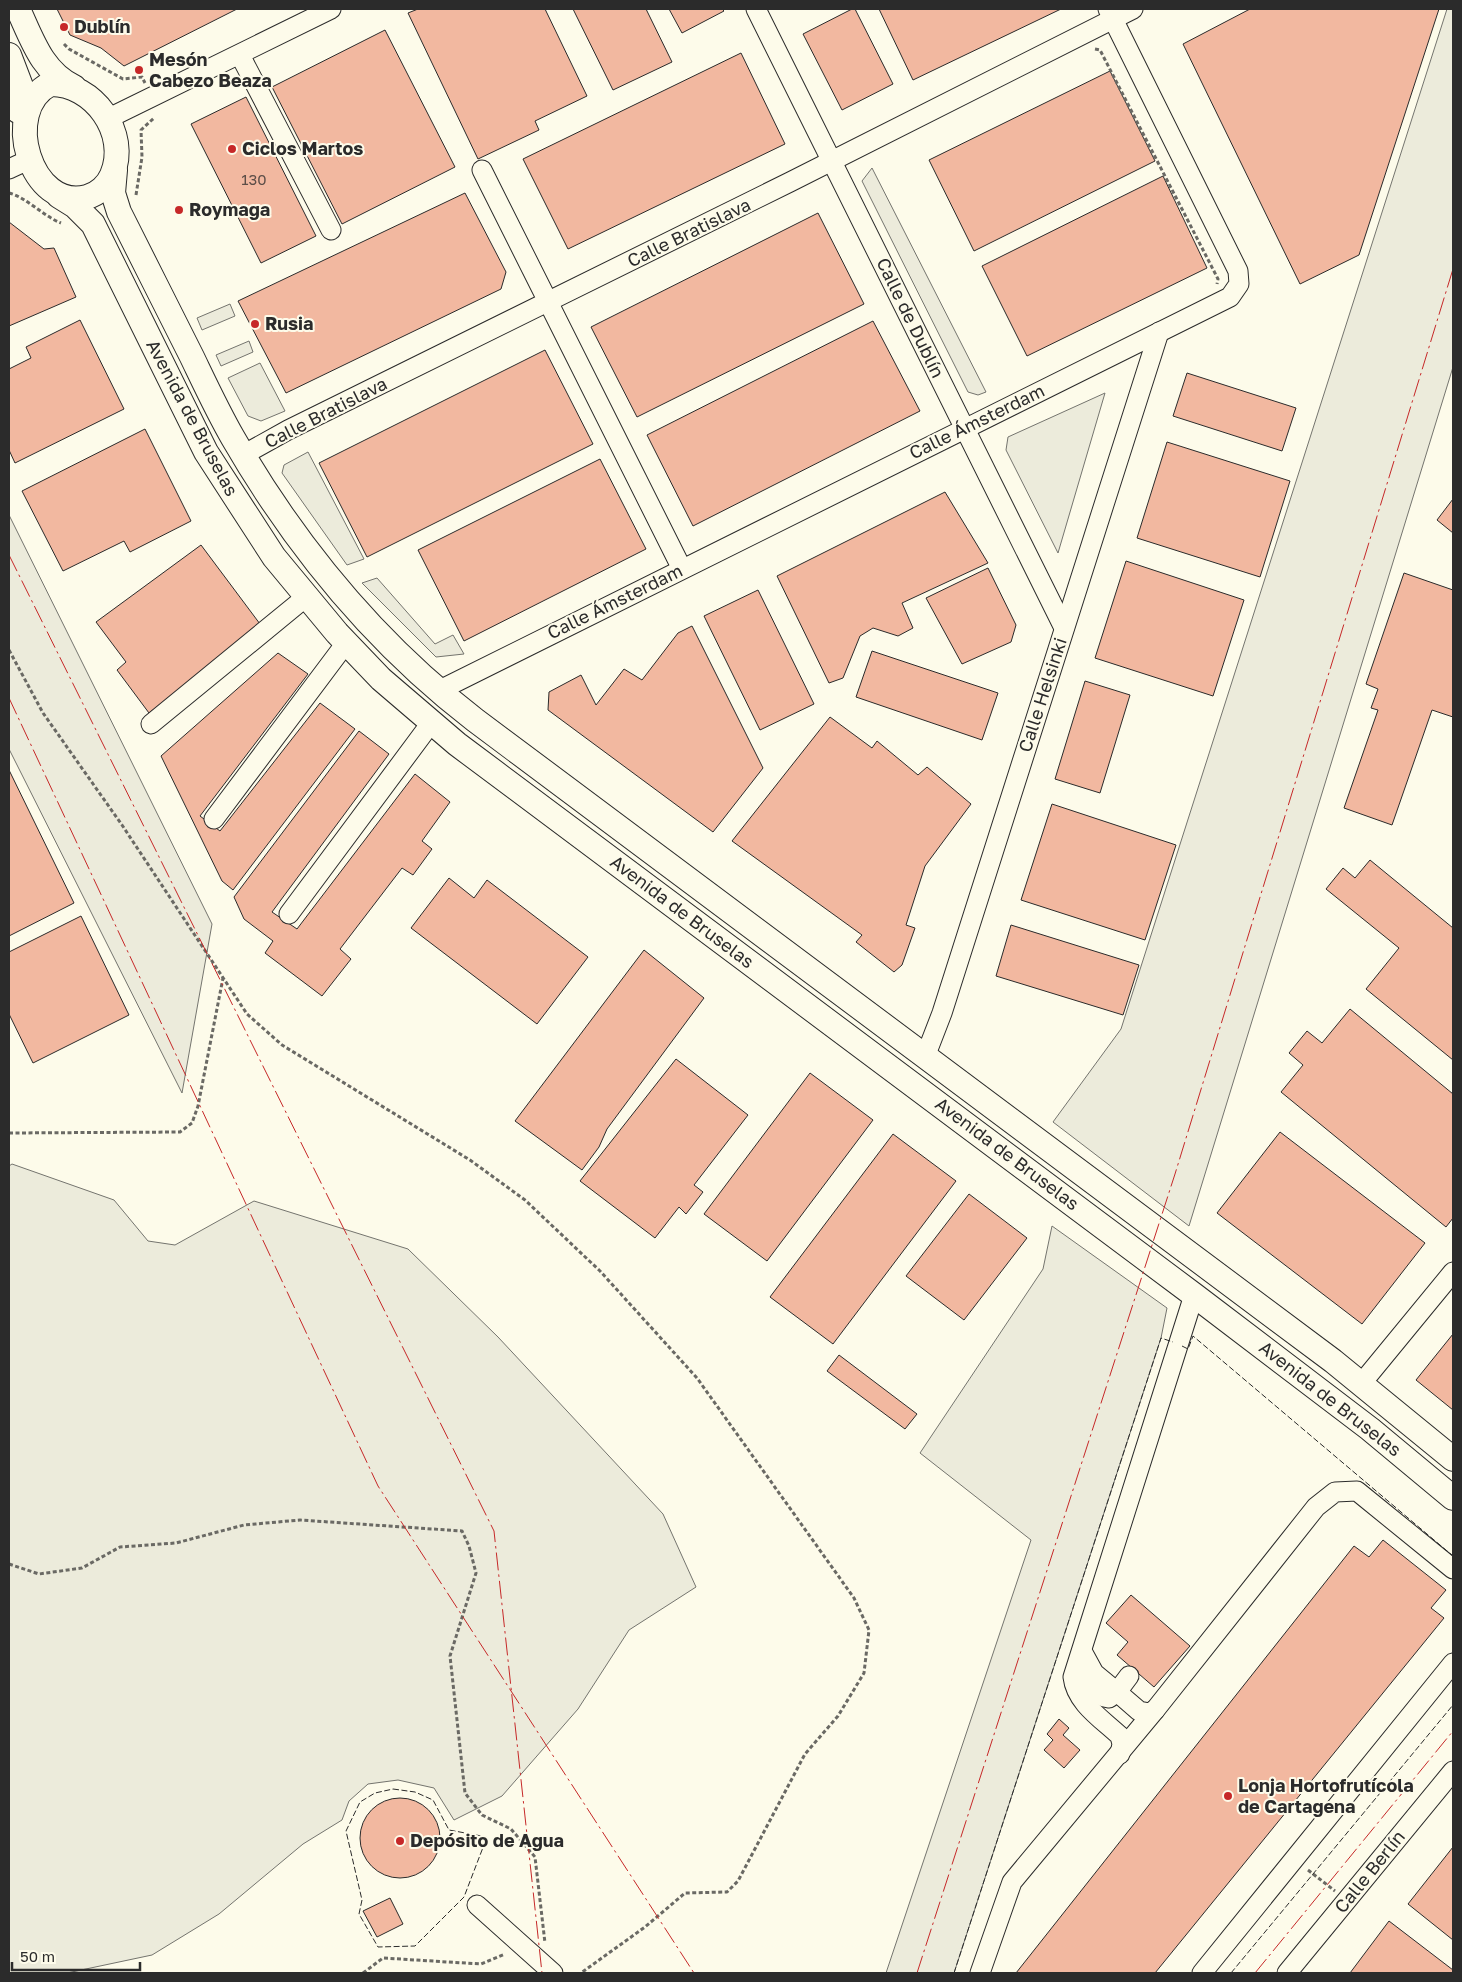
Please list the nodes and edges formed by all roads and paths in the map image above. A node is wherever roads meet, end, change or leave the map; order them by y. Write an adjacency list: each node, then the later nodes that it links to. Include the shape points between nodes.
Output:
1 (18, 9): 11 (main road, via 47,67 59,79)
2 (331, 9): 8 (street)
3 (756, 9): 15 (street, Calle de Dublín)
4 (1133, 9): 5 (street, Calle Bratislava)
5 (1110, 14): 15 (street, Calle Bratislava); 26 (street, Calle Ámsterdam, via 1238,271 1239,284 1230,296)
6 (64, 44): 10 (path, via 69,50 123,78)
7 (1089, 52): 24 (path, via 1100,50 1218,279)
8 (240, 55): 14 (street); 23 (street)
9 (9, 56): 12 (main road, via 22,90)
10 (142, 77)
11 (75, 87): 12 (main road, via 50,84 39,88 28,95); 14 (main road, via 88,95)
12 (17, 114): 16 (main road)
13 (160, 114): 21 (path, via 141,130 142,157)
14 (107, 118): 17 (main road, via 116,145)
15 (832, 161): 25 (street, Calle Bratislava); 27 (street, Calle de Dublín)
16 (16, 166): 20 (main road)
17 (114, 170): 20 (main road, via 110,181 93,195); 28 (main road, Avenida de Bruselas, via 113,193 119,212)
18 (482, 170): 25 (street)
19 (9, 193): 22 (path)
20 (58, 196): 29 (main road, Avenida de Bruselas, via 75,206 93,224)
21 (136, 200)
22 (68, 226)
23 (331, 230)
24 (1214, 286)
25 (550, 302): 28 (street, Calle Bratislava); 30 (street)
26 (1159, 332): 27 (street, Calle Ámsterdam); 32 (street, Calle Helsinki)
27 (964, 428): 30 (street, Calle Ámsterdam); 32 (street, Calle de Dublín)
28 (243, 455): 29 (main road); 35 (main road, Avenida de Bruselas, via 281,515 338,590 380,637)
29 (216, 470): 31 (main road, Avenida de Bruselas, via 274,557)
30 (682, 569): 35 (street, Calle Ámsterdam)
31 (306, 597): 33 (main road, Avenida de Bruselas); 37 (street)
32 (1064, 628): 41 (street, Calle Helsinki, via 942,1013)
33 (346, 643): 36 (main road, Avenida de Bruselas); 38 (street)
34 (9, 650): 40 (path, via 43,713)
35 (438, 691): 36 (main road); 41 (main road, Avenida de Bruselas)
36 (424, 717): 39 (street); 42 (main road, Avenida de Bruselas)
37 (151, 724)
38 (214, 818)
39 (288, 914)
40 (223, 978): 43 (path, via 198,1106 192,1123 180,1132); 66 (path, via 247,1014 282,1045 470,1160 525,1200 600,1271 697,1378 854,1598 869,1630 864,1673 838,1716 805,1754 738,1881 727,1892 685,1893 645,1927)
41 (925, 1057): 42 (main road); 44 (main road, Avenida de Bruselas)
42 (909, 1081): 46 (main road, Avenida de Bruselas)
43 (9, 1134)
44 (1209, 1271): 46 (main road); 47 (main road, Avenida de Bruselas)
45 (1453, 1272): 47 (street)
46 (1194, 1295): 48 (main road, Avenida de Bruselas); 53 (street)
47 (1361, 1384): 48 (main road); 49 (main road, Avenida de Bruselas)
48 (1342, 1407): 50 (main road, Avenida de Bruselas)
49 (1453, 1459)
50 (1453, 1498)
51 (9, 1564): 64 (path, via 39,1574 82,1568 120,1547 176,1543 244,1525 300,1520 462,1531 476,1573 450,1656 466,1793 482,1815 511,1829 535,1857)
52 (1453, 1569): 57 (street, via 1357,1491 1335,1492 1316,1507)
53 (1080, 1657): 56 (street); 58 (street, via 1073,1677 1074,1688 1081,1699 1120,1736)
54 (1453, 1663): 60 (street)
55 (1129, 1676): 56 (street)
56 (1117, 1692): 57 (street, via 1140,1711 1149,1713)
57 (1155, 1710): 58 (street)
58 (1120, 1754): 67 (street, via 1012,1882)
59 (1453, 1771): 61 (street, Calle Berlín)
60 (1295, 1859): 61 (path); 68 (street)
61 (1347, 1900): 69 (street, Calle Berlín)
62 (477, 1905): 63 (street)
63 (523, 1946): 64 (street); 65 (path, via 481,1964 383,1958)
64 (551, 1972)
65 (363, 1973)
66 (581, 1973)
67 (980, 1973)
68 (1202, 1973)
69 (1287, 1973)

